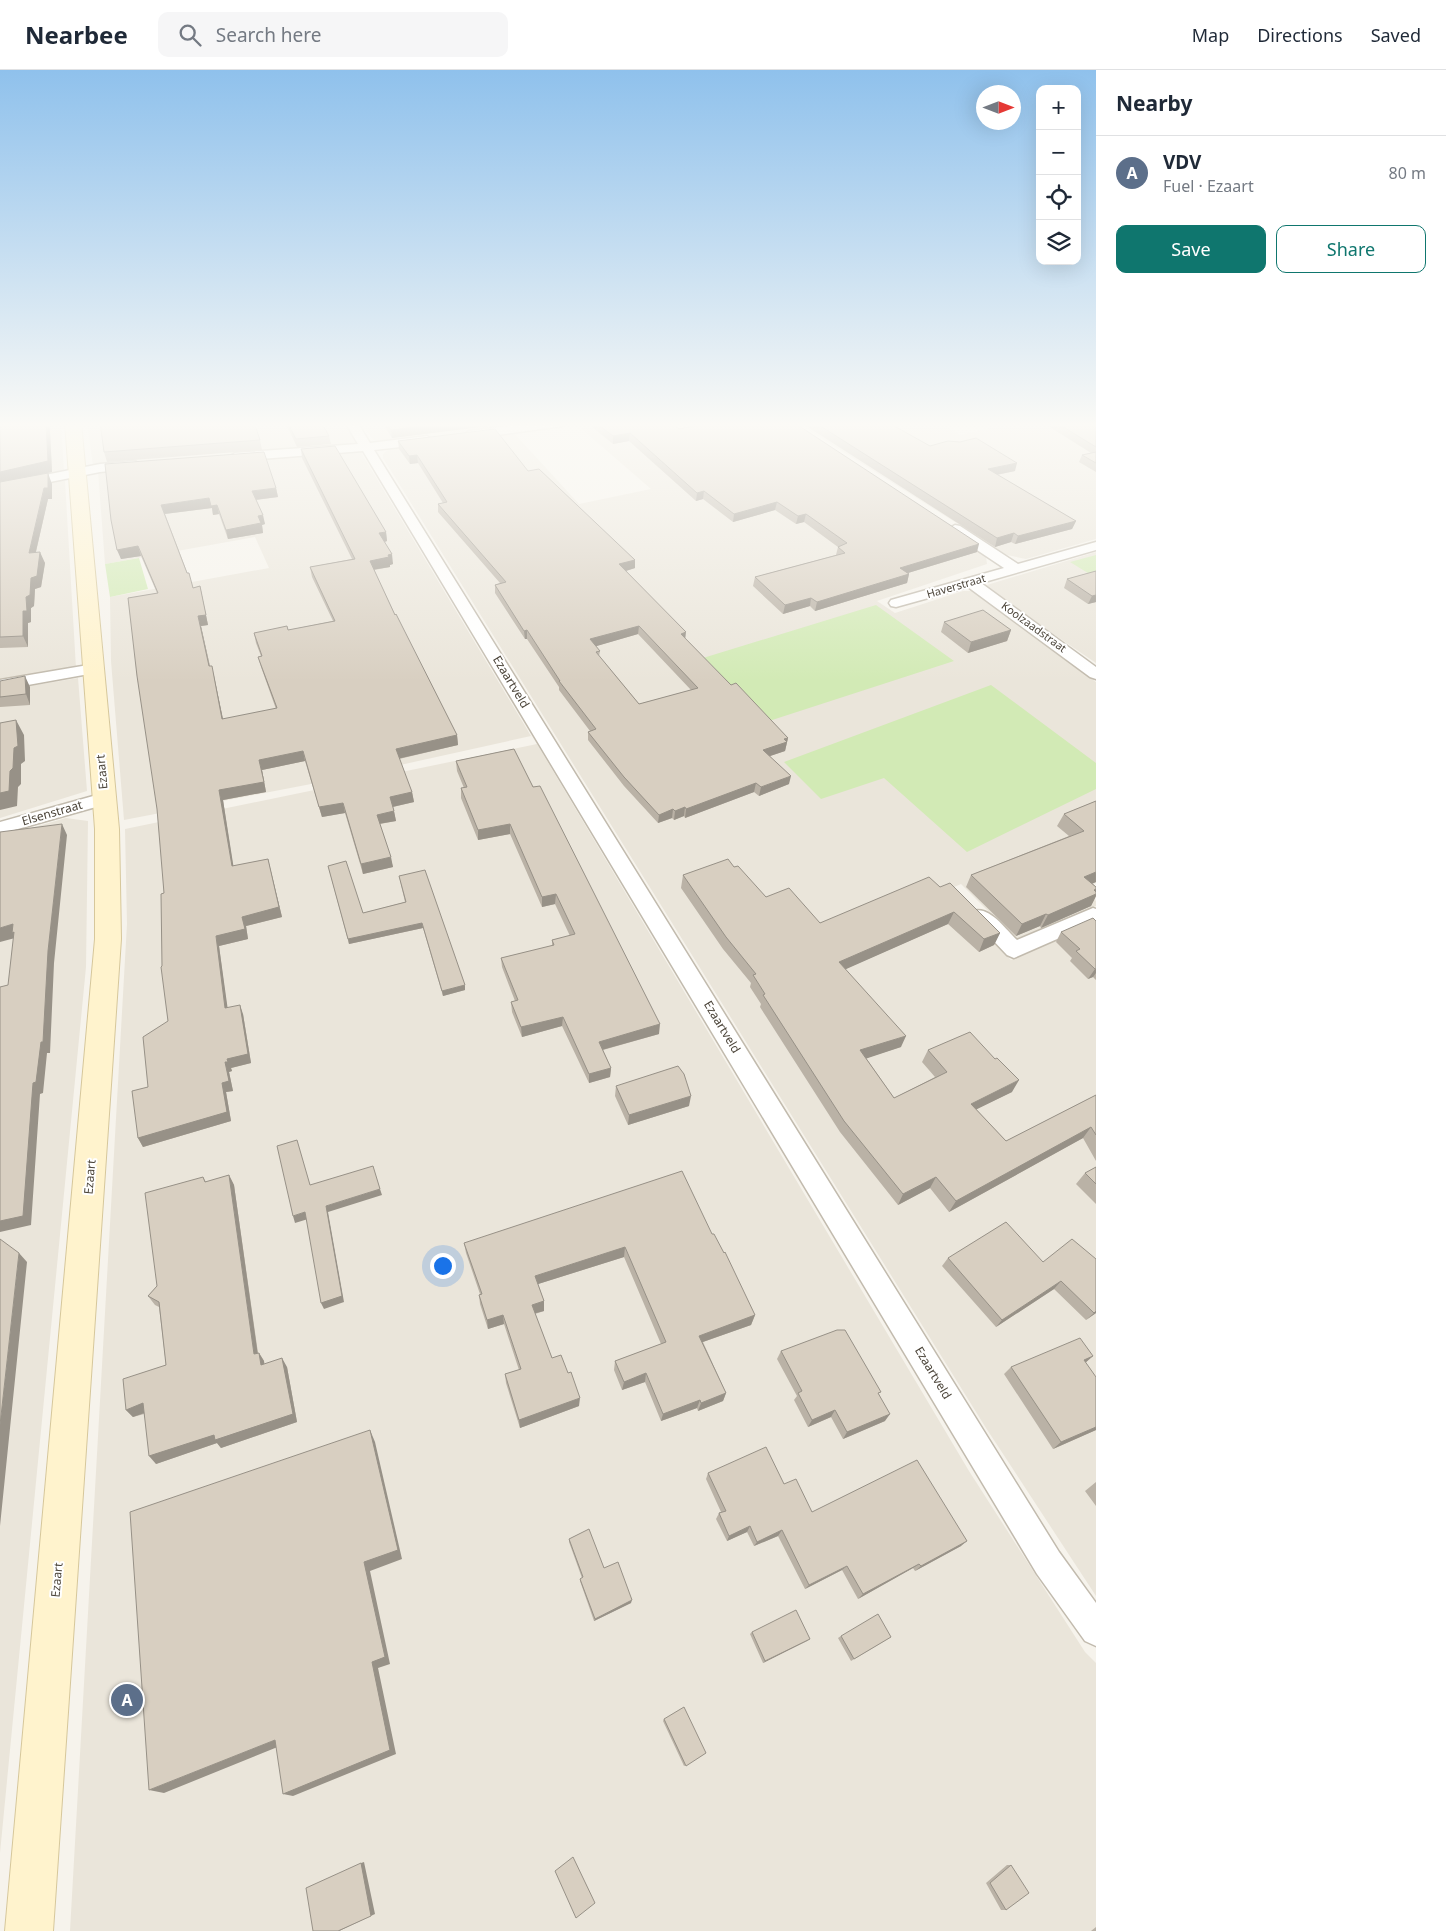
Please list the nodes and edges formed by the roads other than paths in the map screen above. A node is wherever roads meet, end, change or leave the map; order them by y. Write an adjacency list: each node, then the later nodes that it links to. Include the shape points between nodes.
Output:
1 (81, 509): 8 (main road, Ezaart)
2 (405, 509): 15 (street, Ezaartveld, via 1043,1554)
3 (943, 522): 5 (street)
4 (1096, 546): 5 (street, Haverstraat)
5 (1016, 569): 6 (street, Haverstraat)
6 (970, 582): 7 (street, Haverstraat); 9 (street, Koolzaadstraat)
7 (896, 603)
8 (94, 670): 10 (street); 11 (main road, Ezaart)
9 (1096, 674)
10 (0, 685)
11 (104, 799): 12 (street, Elsenstraat); 16 (main road, Ezaart, via 108,939)
12 (0, 828)
13 (967, 903): 14 (street, via 1014,950)
14 (1095, 915)
15 (1096, 1630)
16 (29, 1931)

